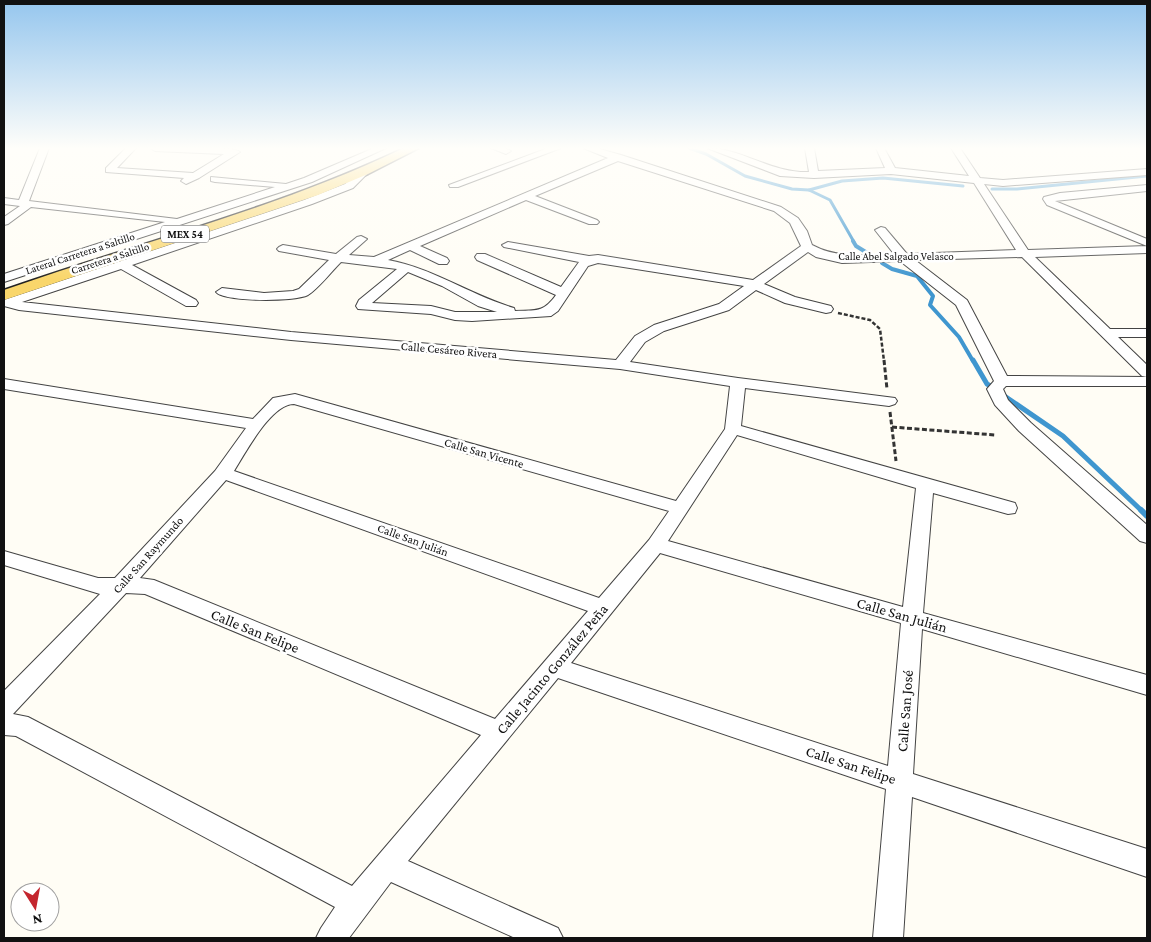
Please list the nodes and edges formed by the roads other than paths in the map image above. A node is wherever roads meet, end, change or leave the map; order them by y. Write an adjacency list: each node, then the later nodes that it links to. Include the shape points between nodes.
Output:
1 (27, 192): 12 (street)
2 (271, 192): 13 (street, Lateral Carretera a Saltillo)
3 (295, 192): 32 (main road, Carretera a Saltillo / MEX 54)
4 (313, 192): 40 (main road, Carretera a Saltillo / MEX 54, via 121,254)
5 (334, 192): 33 (street, Lateral Carretera a Saltillo)
6 (535, 192): 10 (street)
7 (728, 192): 22 (street, via 785,212 800,226)
8 (986, 192): 25 (street)
9 (1104, 192): 18 (street, via 1048,199)
10 (525, 196): 15 (street); 21 (street)
11 (4, 201): 12 (street)
12 (25, 204): 13 (street); 14 (street, via 25,208)
13 (180, 221): 20 (street, Lateral Carretera a Saltillo)
14 (4, 222)
15 (593, 222)
16 (880, 230): 28 (street)
17 (360, 239): 27 (street)
18 (1147, 243)
19 (508, 245): 29 (street)
20 (100, 246): 32 (main road); 35 (street, Lateral Carretera a Saltillo)
21 (410, 246): 30 (street); 31 (street)
22 (807, 247): 28 (street, Calle Abel Salgado Velasco, via 842,259); 36 (street)
23 (283, 249): 27 (street)
24 (1147, 250): 25 (street, Calle Abel Salgado Velasco)
25 (1024, 253): 28 (street, Calle Abel Salgado Velasco); 44 (street)
26 (481, 257): 39 (street)
27 (338, 258): 30 (street); 38 (street, via 297,295)
28 (904, 258): 49 (street, via 962,304)
29 (589, 260): 36 (street); 39 (street)
30 (376, 261): 34 (street)
31 (443, 261)
32 (67, 264): 37 (main road, Carretera a Saltillo / MEX 54)
33 (121, 264): 40 (street, Lateral Carretera a Saltillo); 41 (street)
34 (407, 267): 43 (street, via 502,311); 43 (street, via 363,306 431,310 472,317)
35 (4, 278)
36 (754, 284): 42 (street, via 790,300); 47 (street, via 724,307 652,332 640,340)
37 (4, 286)
38 (222, 292)
39 (563, 293): 43 (street, via 553,308 546,313)
40 (6, 300): 47 (street, Calle Cesáreo Rivera, via 19,306 281,335)
41 (191, 303)
42 (826, 309)
43 (534, 314)
44 (1106, 333): 45 (street); 46 (street)
45 (1147, 334)
46 (1140, 360): 48 (street)
47 (620, 365): 51 (street, Calle Cesáreo Rivera)
48 (1147, 373)
49 (1002, 381): 50 (street); 61 (street, via 995,389 1001,402)
50 (1147, 382)
51 (738, 383): 54 (street, Calle Cesáreo Rivera); 56 (street, Calle Jacinto González Peña)
52 (4, 384): 55 (street)
53 (287, 399): 55 (street, Calle San Raymundo, via 277,403); 59 (street, Calle San Vicente)
54 (889, 401)
55 (257, 425): 57 (street, Calle San Raymundo)
56 (733, 429): 58 (street); 59 (street, Calle Jacinto González Peña)
57 (222, 473): 64 (street, Calle San Raymundo); 65 (street, Calle San Julián)
58 (925, 484): 60 (street); 66 (street, Calle San José)
59 (680, 508): 62 (street, Calle Jacinto González Peña)
60 (1008, 508)
61 (1147, 536)
62 (656, 545): 65 (street, Calle Jacinto González Peña); 66 (street, Calle San Julián)
63 (4, 558): 64 (street, Calle San Felipe, via 98,586)
64 (120, 586): 69 (street, Calle San Raymundo); 71 (street, Calle San Felipe, via 147,586)
65 (603, 608): 67 (street, Calle Jacinto González Peña)
66 (912, 618): 68 (street, Calle San Julián); 72 (street, Calle San José)
67 (554, 667): 71 (street, Calle Jacinto González Peña); 72 (street, Calle San Felipe)
68 (1147, 685)
69 (4, 707)
70 (4, 724): 75 (street, via 19,725)
71 (500, 732): 74 (street, Calle Jacinto González Peña)
72 (900, 781): 73 (street, Calle San Felipe); 78 (street, Calle San José)
73 (1147, 863)
74 (387, 866): 75 (street, Calle Jacinto González Peña); 77 (street)
75 (356, 903): 76 (street, Calle Jacinto González Peña)
76 (331, 938)
77 (548, 938)
78 (888, 938)

